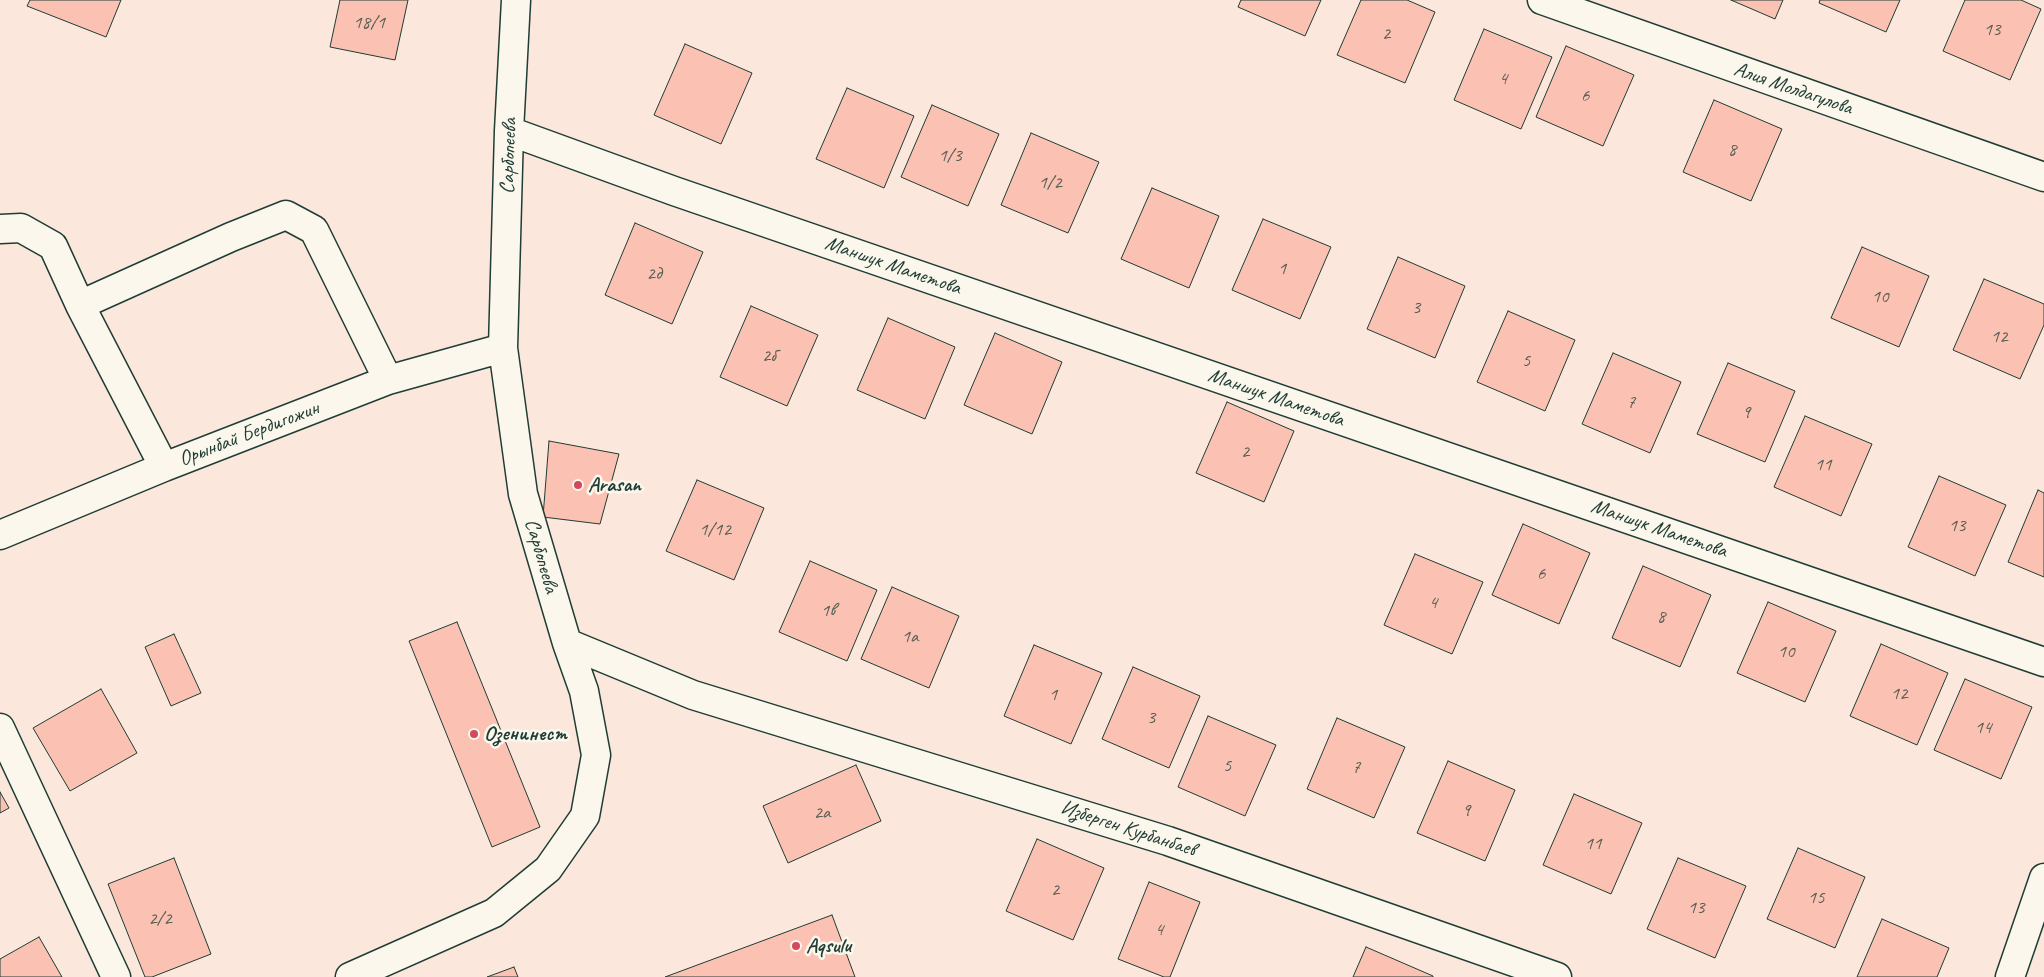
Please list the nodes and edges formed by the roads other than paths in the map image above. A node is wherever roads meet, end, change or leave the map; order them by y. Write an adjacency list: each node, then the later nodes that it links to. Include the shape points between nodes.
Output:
1 (516, 0): 3 (street, Сарбопеева)
2 (1542, 0): 4 (street, Алия Молдагулова)
3 (509, 131): 7 (street, Сарбопеева); 12 (street, Маншук Маметова)
4 (2044, 177)
5 (0, 229): 6 (street, via 21,228 53,246)
6 (80, 305): 8 (street, via 286,215 314,230); 9 (street)
7 (503, 348): 8 (street, Орынбай Бердигожин); 11 (street, Сарбопеева, via 523,494)
8 (388, 380): 9 (street, Орынбай Бердигожин)
9 (164, 467): 10 (street, Орынбай Бердигожин)
10 (0, 535)
11 (567, 643): 16 (street, Сарбопеева, via 584,691 596,755 585,816 548,869 494,914); 17 (street, Изберген Курбанбаев, via 693,695 1168,840)
12 (2044, 662)
13 (0, 728): 15 (street)
14 (2044, 878): 18 (street)
15 (116, 977)
16 (350, 977)
17 (1557, 977)
18 (2010, 977)

